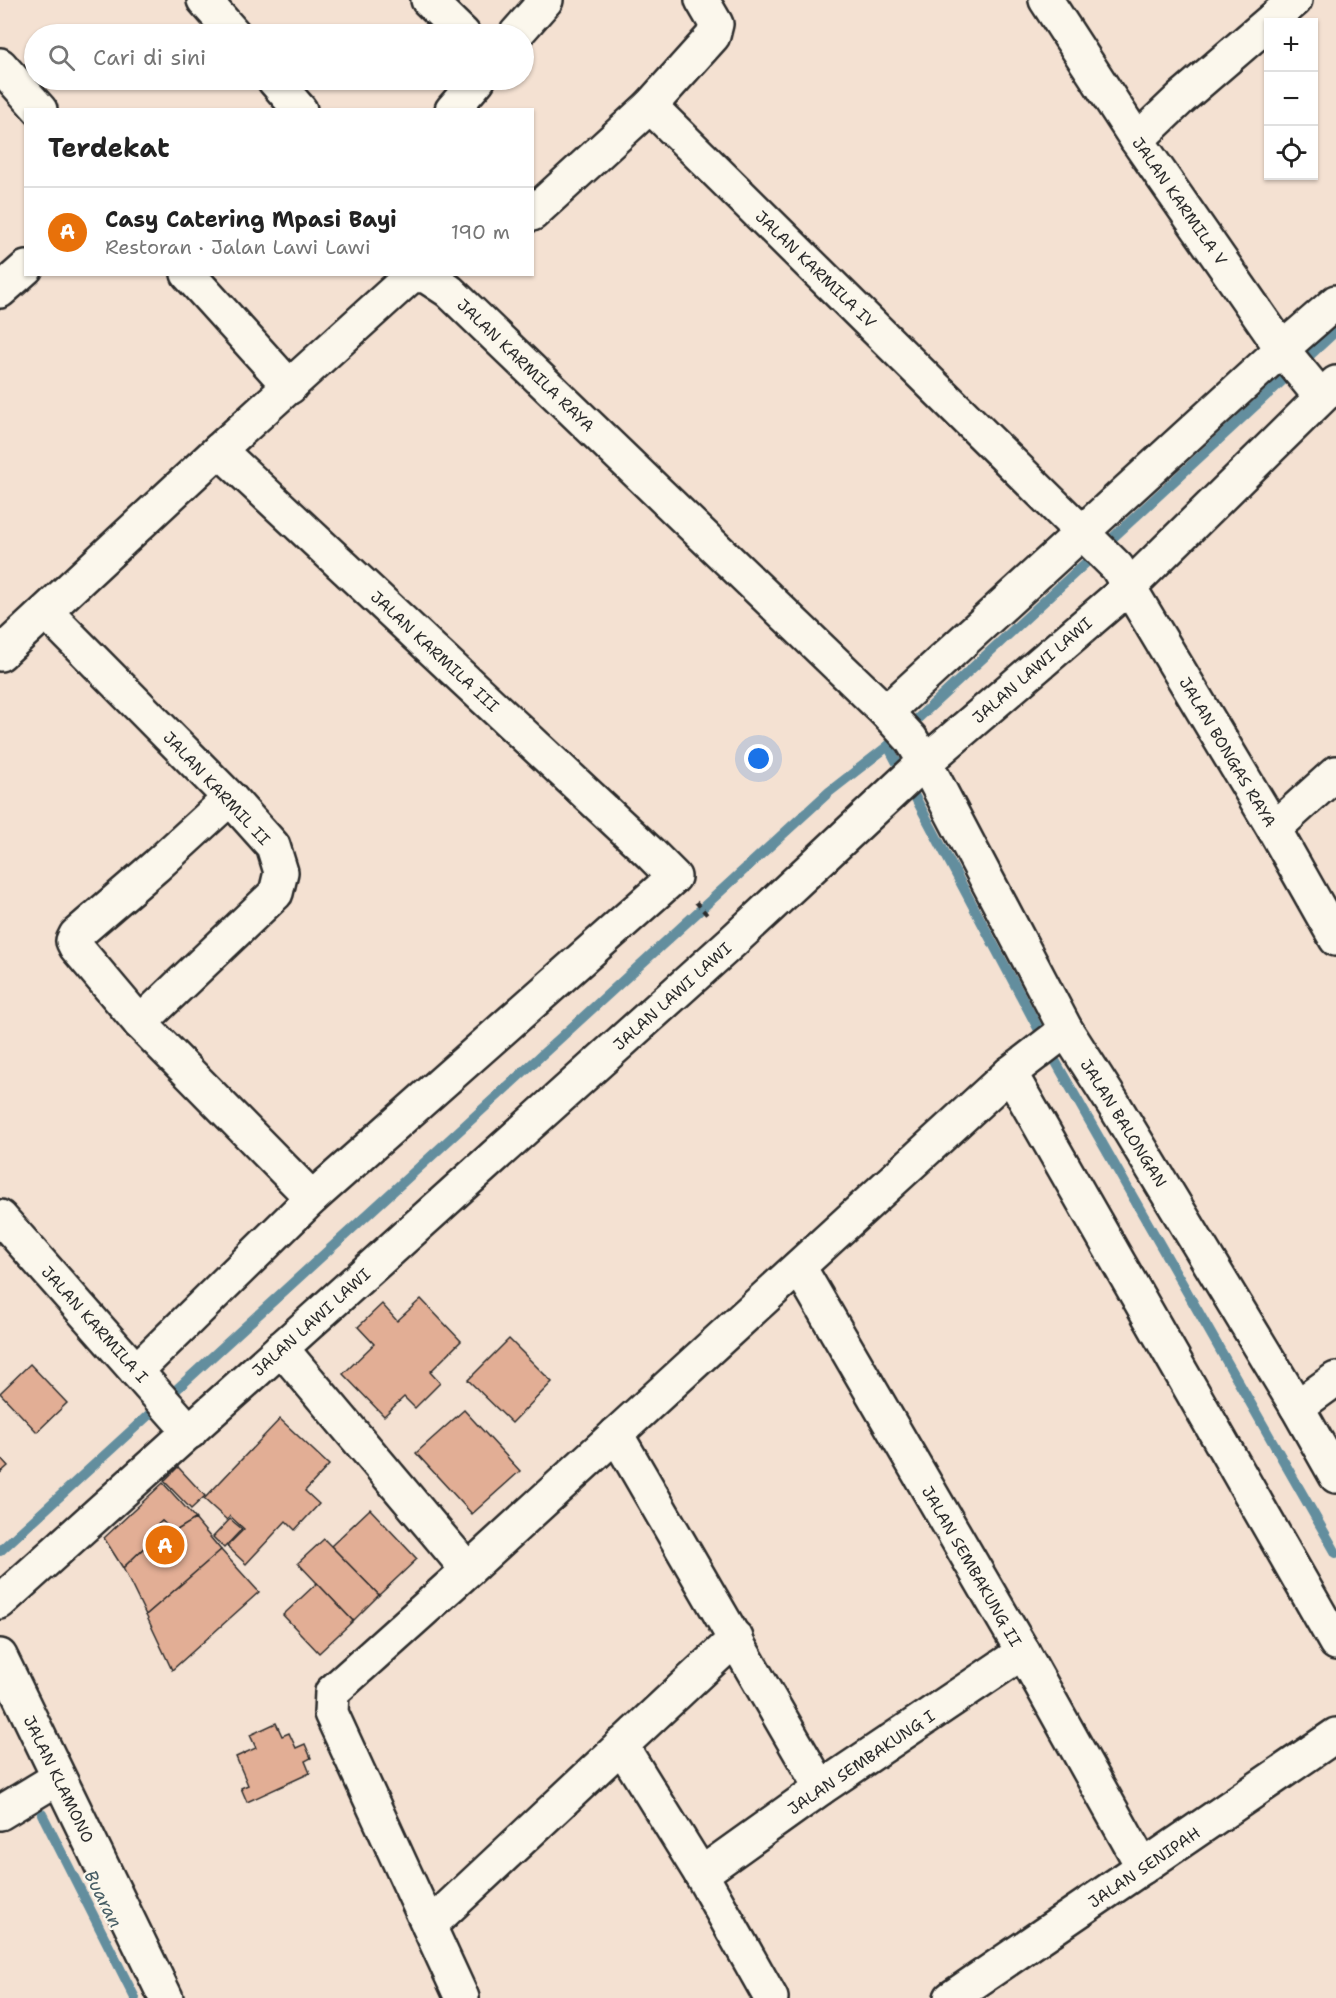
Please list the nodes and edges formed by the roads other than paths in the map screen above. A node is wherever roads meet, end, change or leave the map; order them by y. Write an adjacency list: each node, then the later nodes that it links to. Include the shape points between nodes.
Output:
1 (204, 0): 7 (street)
2 (428, 0): 8 (street)
3 (546, 0): 9 (street)
4 (702, 0): 13 (street, via 716,24 713,36)
5 (1046, 0): 17 (street, JALAN KARMILA V)
6 (1294, 0): 17 (street)
7 (225, 24)
8 (453, 24)
9 (525, 24)
10 (0, 65): 14 (street)
11 (283, 90): 15 (street)
12 (469, 90): 16 (street)
13 (650, 106): 18 (street); 29 (street, JALAN KARMILA IV)
14 (38, 108)
15 (298, 108)
16 (454, 108)
17 (1137, 140): 26 (street, JALAN KARMILA V)
18 (534, 212)
19 (24, 270): 24 (street)
20 (190, 276): 27 (street)
21 (411, 276): 27 (street, JALAN KARMILA RAYA)
22 (426, 276): 23 (street, JALAN KARMILA RAYA)
23 (458, 283): 33 (street, JALAN KARMILA RAYA)
24 (0, 291)
25 (1336, 302): 26 (street)
26 (1305, 372): 29 (street); 30 (street, JALAN LAWI LAWI)
27 (290, 387): 28 (street, JALAN KARMILA RAYA)
28 (219, 450): 31 (street, JALAN KARMILA RAYA); 41 (street, JALAN KARMILA III, via 674,877)
29 (1089, 537): 30 (street, JALAN KARMILA IV); 33 (street)
30 (1123, 577): 33 (street, JALAN LAWI LAWI); 36 (street, JALAN BONGAS RAYA)
31 (46, 612): 32 (street, JALAN KARMILA RAYA); 35 (street, JALAN KARMIL II)
32 (0, 654)
33 (907, 743): 39 (street, JALAN BALONGAN); 44 (street, JALAN LAWI LAWI, via 888,797)
34 (1336, 773): 36 (street)
35 (230, 798): 38 (street, JALAN KARMIL II, via 273,846 281,872 276,893); 38 (street, via 73,941)
36 (1274, 830): 37 (street, JALAN BONGAS RAYA)
37 (1336, 939)
38 (140, 1023): 41 (street)
39 (1061, 1034): 40 (street); 47 (street, JALAN BALONGAN, via 1116,1108)
40 (1018, 1066): 43 (street); 54 (street)
41 (312, 1198): 45 (street)
42 (0, 1217): 45 (street, JALAN KARMILA I)
43 (799, 1267): 49 (street); 55 (street, JALAN SEMBAKUNG II)
44 (281, 1348): 48 (street, JALAN LAWI LAWI); 51 (street)
45 (136, 1371): 48 (street, JALAN KARMILA I)
46 (1336, 1379): 47 (street)
47 (1297, 1407): 50 (street, JALAN BALONGAN)
48 (174, 1413): 52 (street, JALAN LAWI LAWI)
49 (616, 1434): 51 (street); 53 (street)
50 (1336, 1476)
51 (468, 1570): 64 (street, via 332,1692 331,1713)
52 (0, 1602)
53 (736, 1638): 58 (street); 60 (street)
54 (1336, 1643)
55 (1023, 1653): 60 (street, JALAN SEMBAKUNG I); 62 (street, JALAN SEMBAKUNG II)
56 (0, 1656): 59 (street, JALAN KLAMONO)
57 (1336, 1735): 62 (street, JALAN SENIPAH)
58 (621, 1745): 63 (street); 64 (street)
59 (58, 1778): 61 (street); 65 (street, JALAN KLAMONO)
60 (822, 1788): 63 (street, JALAN SEMBAKUNG I)
61 (0, 1814)
62 (1143, 1867): 68 (street, JALAN SENIPAH)
63 (701, 1874): 67 (street)
64 (429, 1926): 66 (street)
65 (166, 1998)
66 (462, 1998)
67 (771, 1998)
68 (951, 1998)

